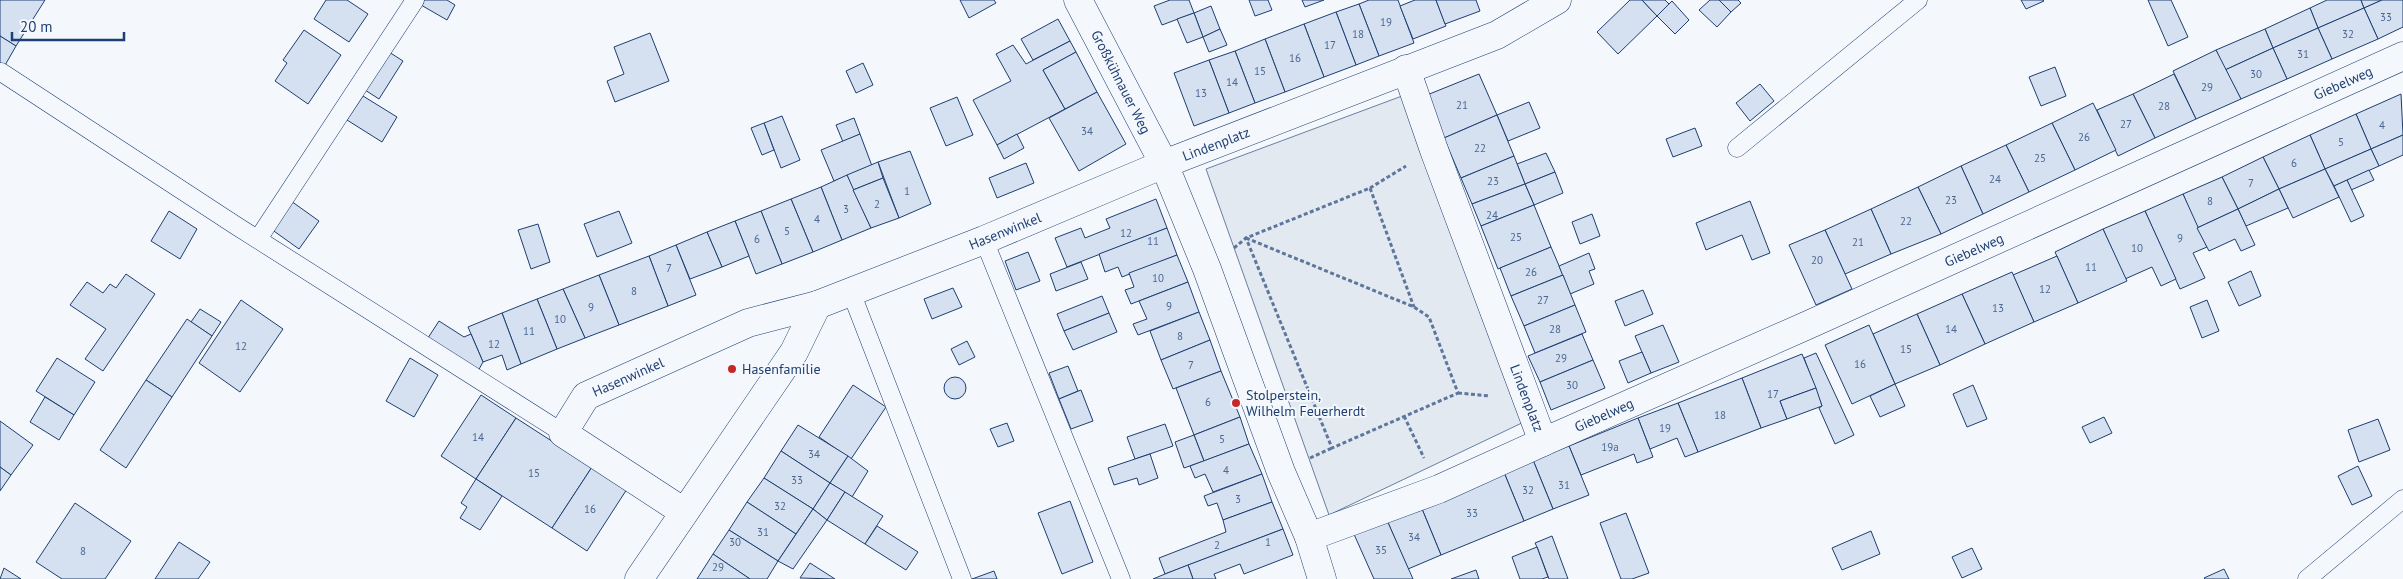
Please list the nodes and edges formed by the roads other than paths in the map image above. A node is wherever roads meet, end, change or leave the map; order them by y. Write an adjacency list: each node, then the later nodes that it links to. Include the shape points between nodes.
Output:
1 (415, 0): 10 (lane)
2 (1078, 0): 9 (street, Großkühnauer Weg)
3 (1557, 0): 6 (street, via 1497,35)
4 (1918, 0): 8 (lane)
5 (2403, 56): 15 (street, Giebelweg)
6 (1406, 69): 9 (street, Lindenplatz); 15 (street, Lindenplatz)
7 (1, 72): 10 (lane)
8 (1737, 148)
9 (1164, 164): 11 (street, Hasenwinkel); 18 (street, Lindenplatz, via 1207,269 1281,472)
10 (258, 240): 14 (lane)
11 (984, 240): 12 (street, Hasenwinkel); 21 (lane)
12 (851, 292): 13 (street, Hasenwinkel); 20 (lane)
13 (817, 305): 14 (street, Hasenwinkel, via 748,323 586,396); 17 (street, via 794,352)
14 (563, 433): 17 (street)
15 (1543, 442): 18 (street, Lindenplatz, via 1440,489)
16 (2403, 499): 23 (lane)
17 (684, 512): 19 (street)
18 (1309, 537): 22 (street)
19 (639, 579)
20 (962, 579)
21 (1121, 579)
22 (1322, 579)
23 (2306, 579)

